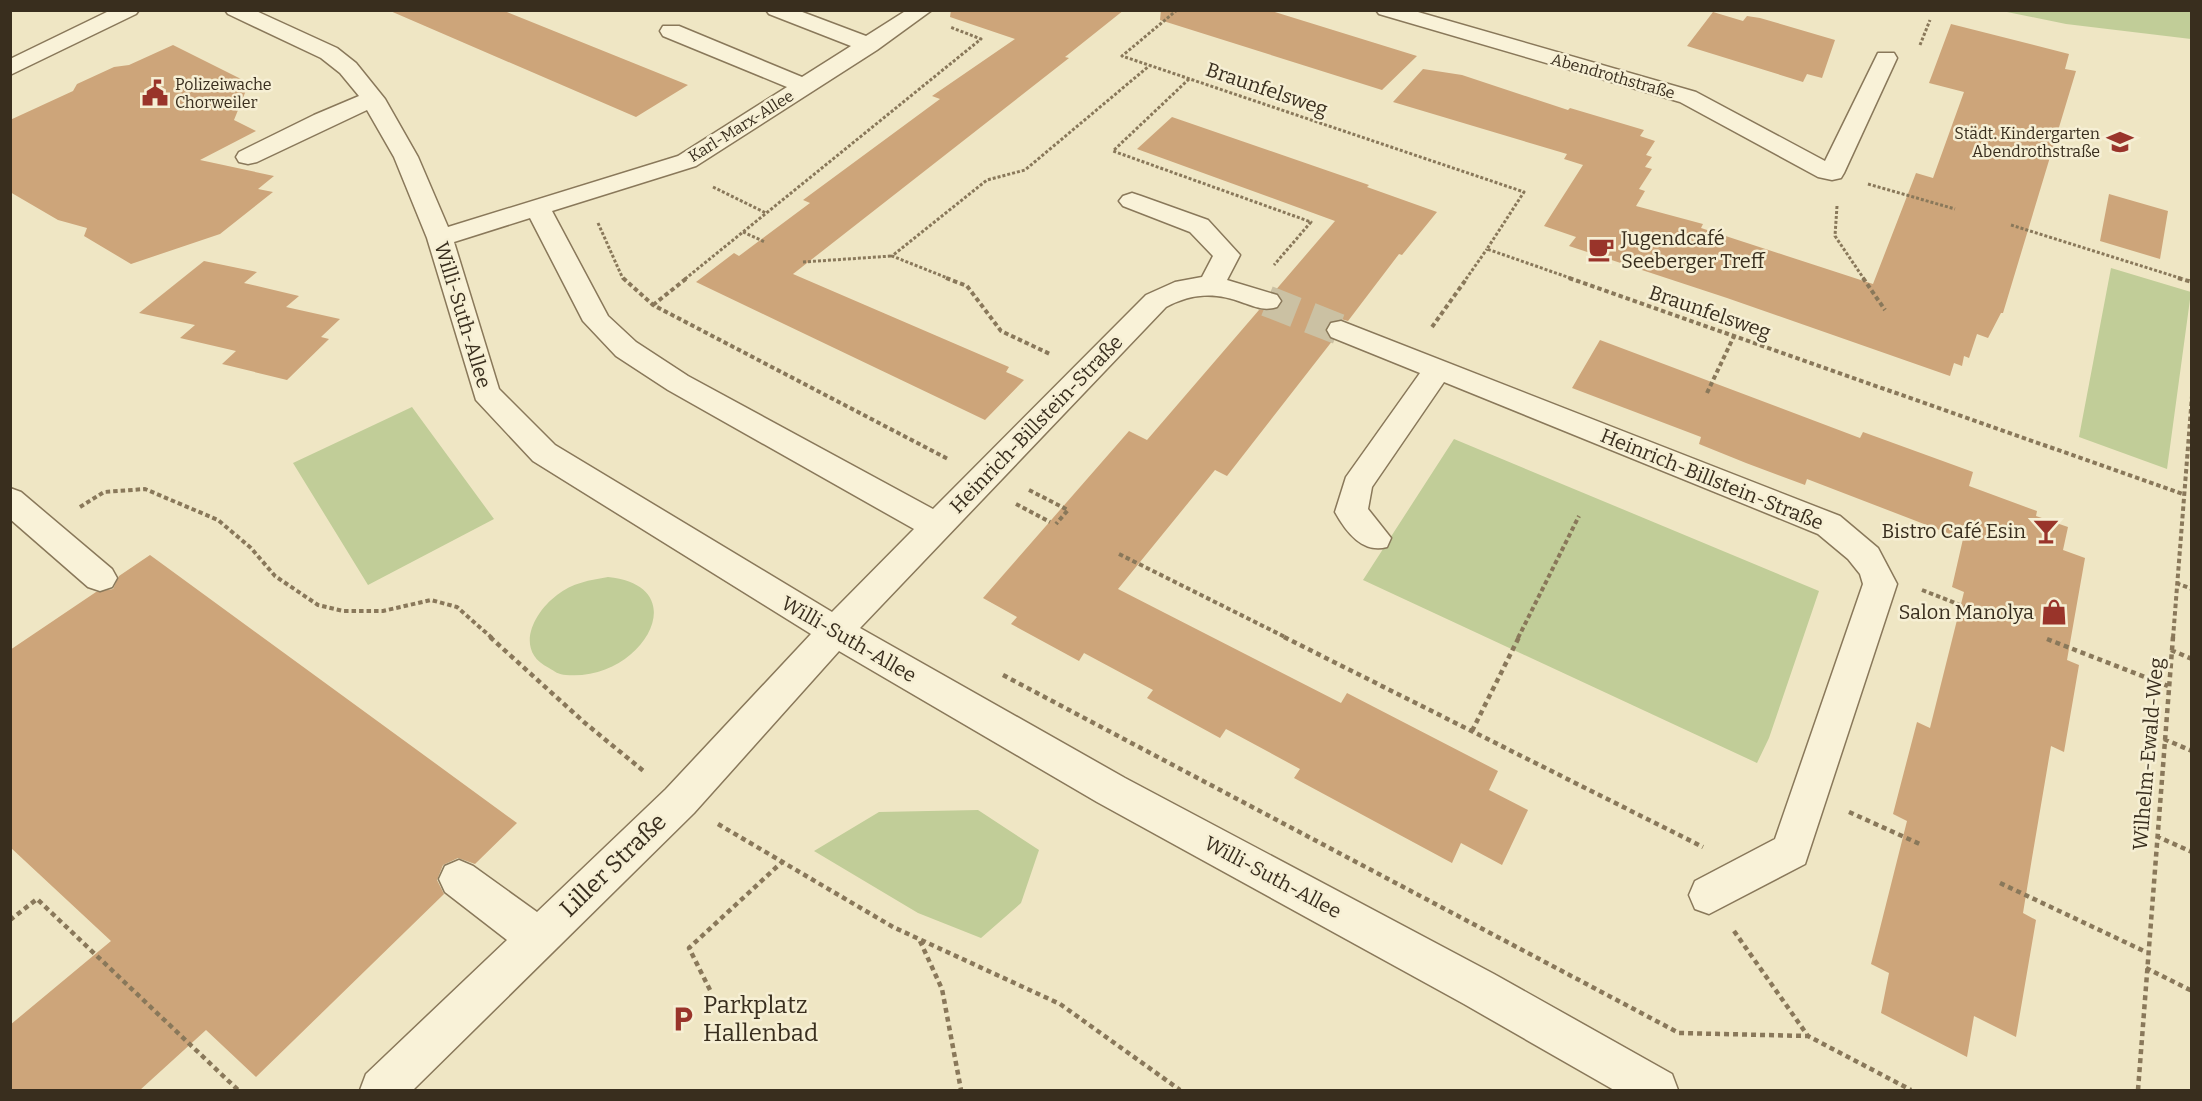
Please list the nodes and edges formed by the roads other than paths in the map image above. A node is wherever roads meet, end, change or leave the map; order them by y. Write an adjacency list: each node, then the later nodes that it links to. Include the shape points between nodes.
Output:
1 (129, 10): 9 (street)
2 (235, 10): 11 (street, Willi-Suth-Allee, via 329,53 348,68)
3 (776, 10): 7 (street)
4 (922, 10): 7 (street, Karl-Marx-Allee)
5 (1386, 10): 8 (street, Abendrothstraße, via 1688,98 1833,173)
6 (671, 31): 10 (street)
7 (869, 45): 10 (street, Karl-Marx-Allee)
8 (1886, 57)
9 (10, 68)
10 (804, 86): 14 (street, Karl-Marx-Allee, via 687,161)
11 (373, 99): 12 (street); 15 (street, Willi-Suth-Allee, via 406,157)
12 (248, 157)
13 (1132, 201): 16 (street, via 1199,226 1227,255)
14 (538, 208): 15 (street, Karl-Marx-Allee); 21 (street, via 597,321 627,349 678,383)
15 (440, 238): 24 (street, Willi-Suth-Allee, via 486,393 544,453)
16 (1211, 285): 17 (street, Heinrich-Billstein-Straße, via 1232,287); 21 (street, Heinrich-Billstein-Straße, via 1171,291 1156,301)
17 (1258, 297)
18 (1341, 330): 19 (street, Heinrich-Billstein-Straße)
19 (1425, 363): 22 (street, via 1358,485 1351,512); 26 (street, Heinrich-Billstein-Straße, via 1829,525 1863,550 1877,573 1880,584 1791,852)
20 (10, 500): 23 (street)
21 (938, 526): 24 (street, Heinrich-Billstein-Straße)
22 (1375, 538)
23 (100, 578)
24 (835, 631): 27 (street, Liller Straße, via 680,801); 29 (street, Willi-Suth-Allee, via 1111,790 1479,989)
25 (459, 879): 27 (street)
26 (1709, 895)
27 (538, 938): 28 (street, Liller Straße)
28 (382, 1090)
29 (1656, 1090)

